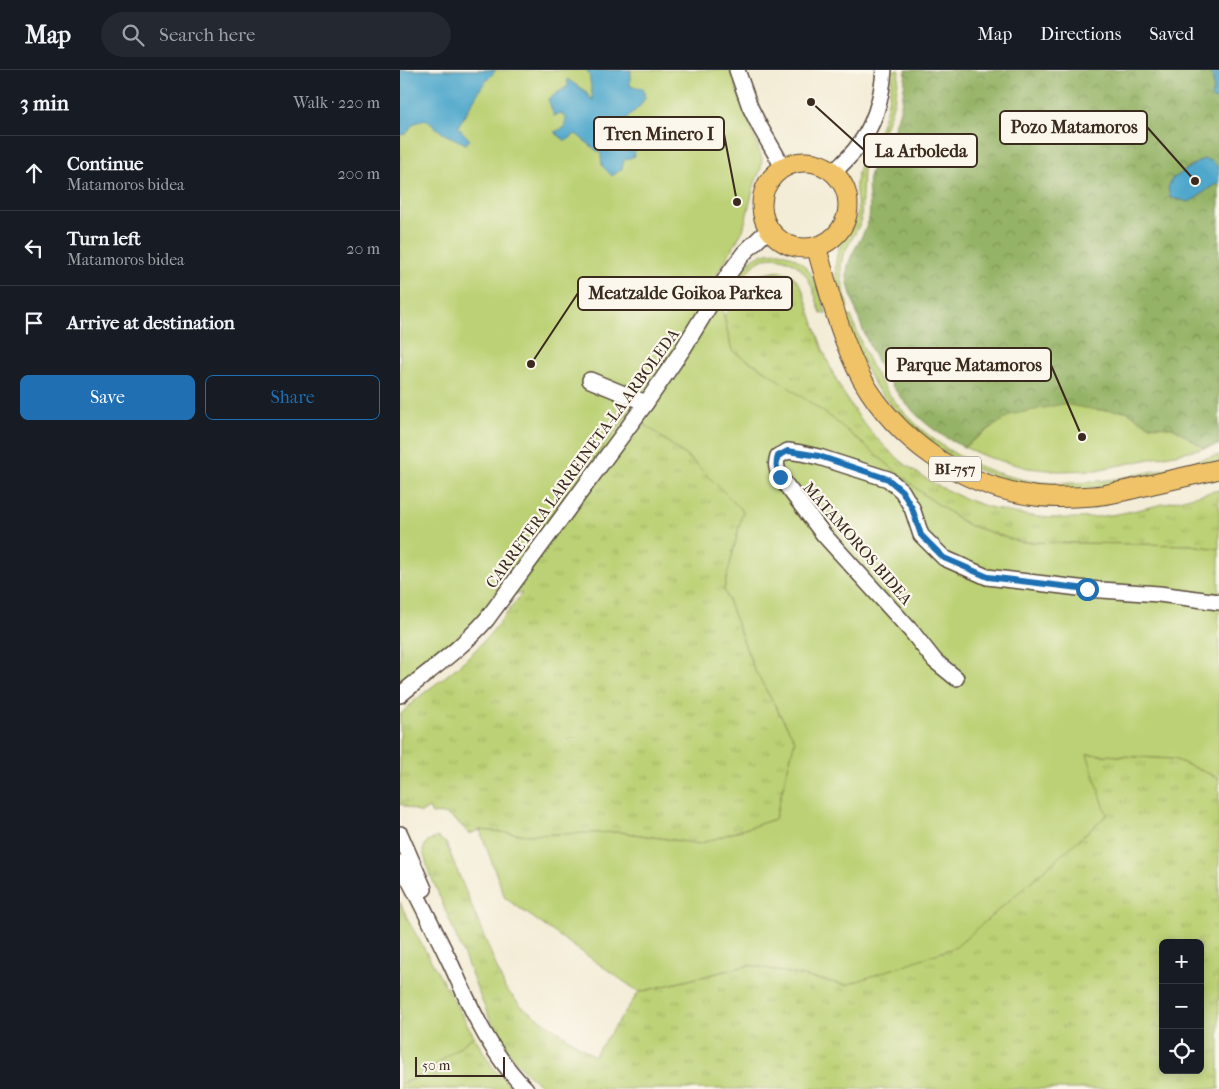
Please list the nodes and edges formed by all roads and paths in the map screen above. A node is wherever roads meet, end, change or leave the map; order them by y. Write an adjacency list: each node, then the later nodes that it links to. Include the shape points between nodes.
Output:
1 (737, 70): 3 (street, via 757,121)
2 (884, 70): 4 (street, via 873,121 858,146)
3 (784, 167): 4 (main road, via 809,161); 5 (main road, via 772,176 765,188 763,216)
4 (834, 172): 6 (main road, via 847,195 845,221 828,241)
5 (769, 228): 6 (main road, via 790,245); 8 (street, CARRETERA LARREINETA-LA ARBOLEDA, via 744,252)
6 (816, 246): 9 (main road, BI-757, via 837,316 863,380 903,432 924,450 962,473 990,486 1029,495 1064,497 1119,492)
7 (590, 380): 8 (street)
8 (646, 404): 12 (street, CARRETERA LARREINETA-LA ARBOLEDA, via 473,635)
9 (1219, 469)
10 (1219, 602): 11 (street, MATAMOROS BIDEA, via 988,577 944,558 921,535 902,491 888,479 810,455 788,451 778,456 776,468 780,477 824,535 935,661)
11 (956, 678)
12 (401, 694)
13 (400, 834): 15 (street)
14 (400, 863): 15 (street)
15 (464, 992): 16 (street, via 493,1049)
16 (526, 1089)

